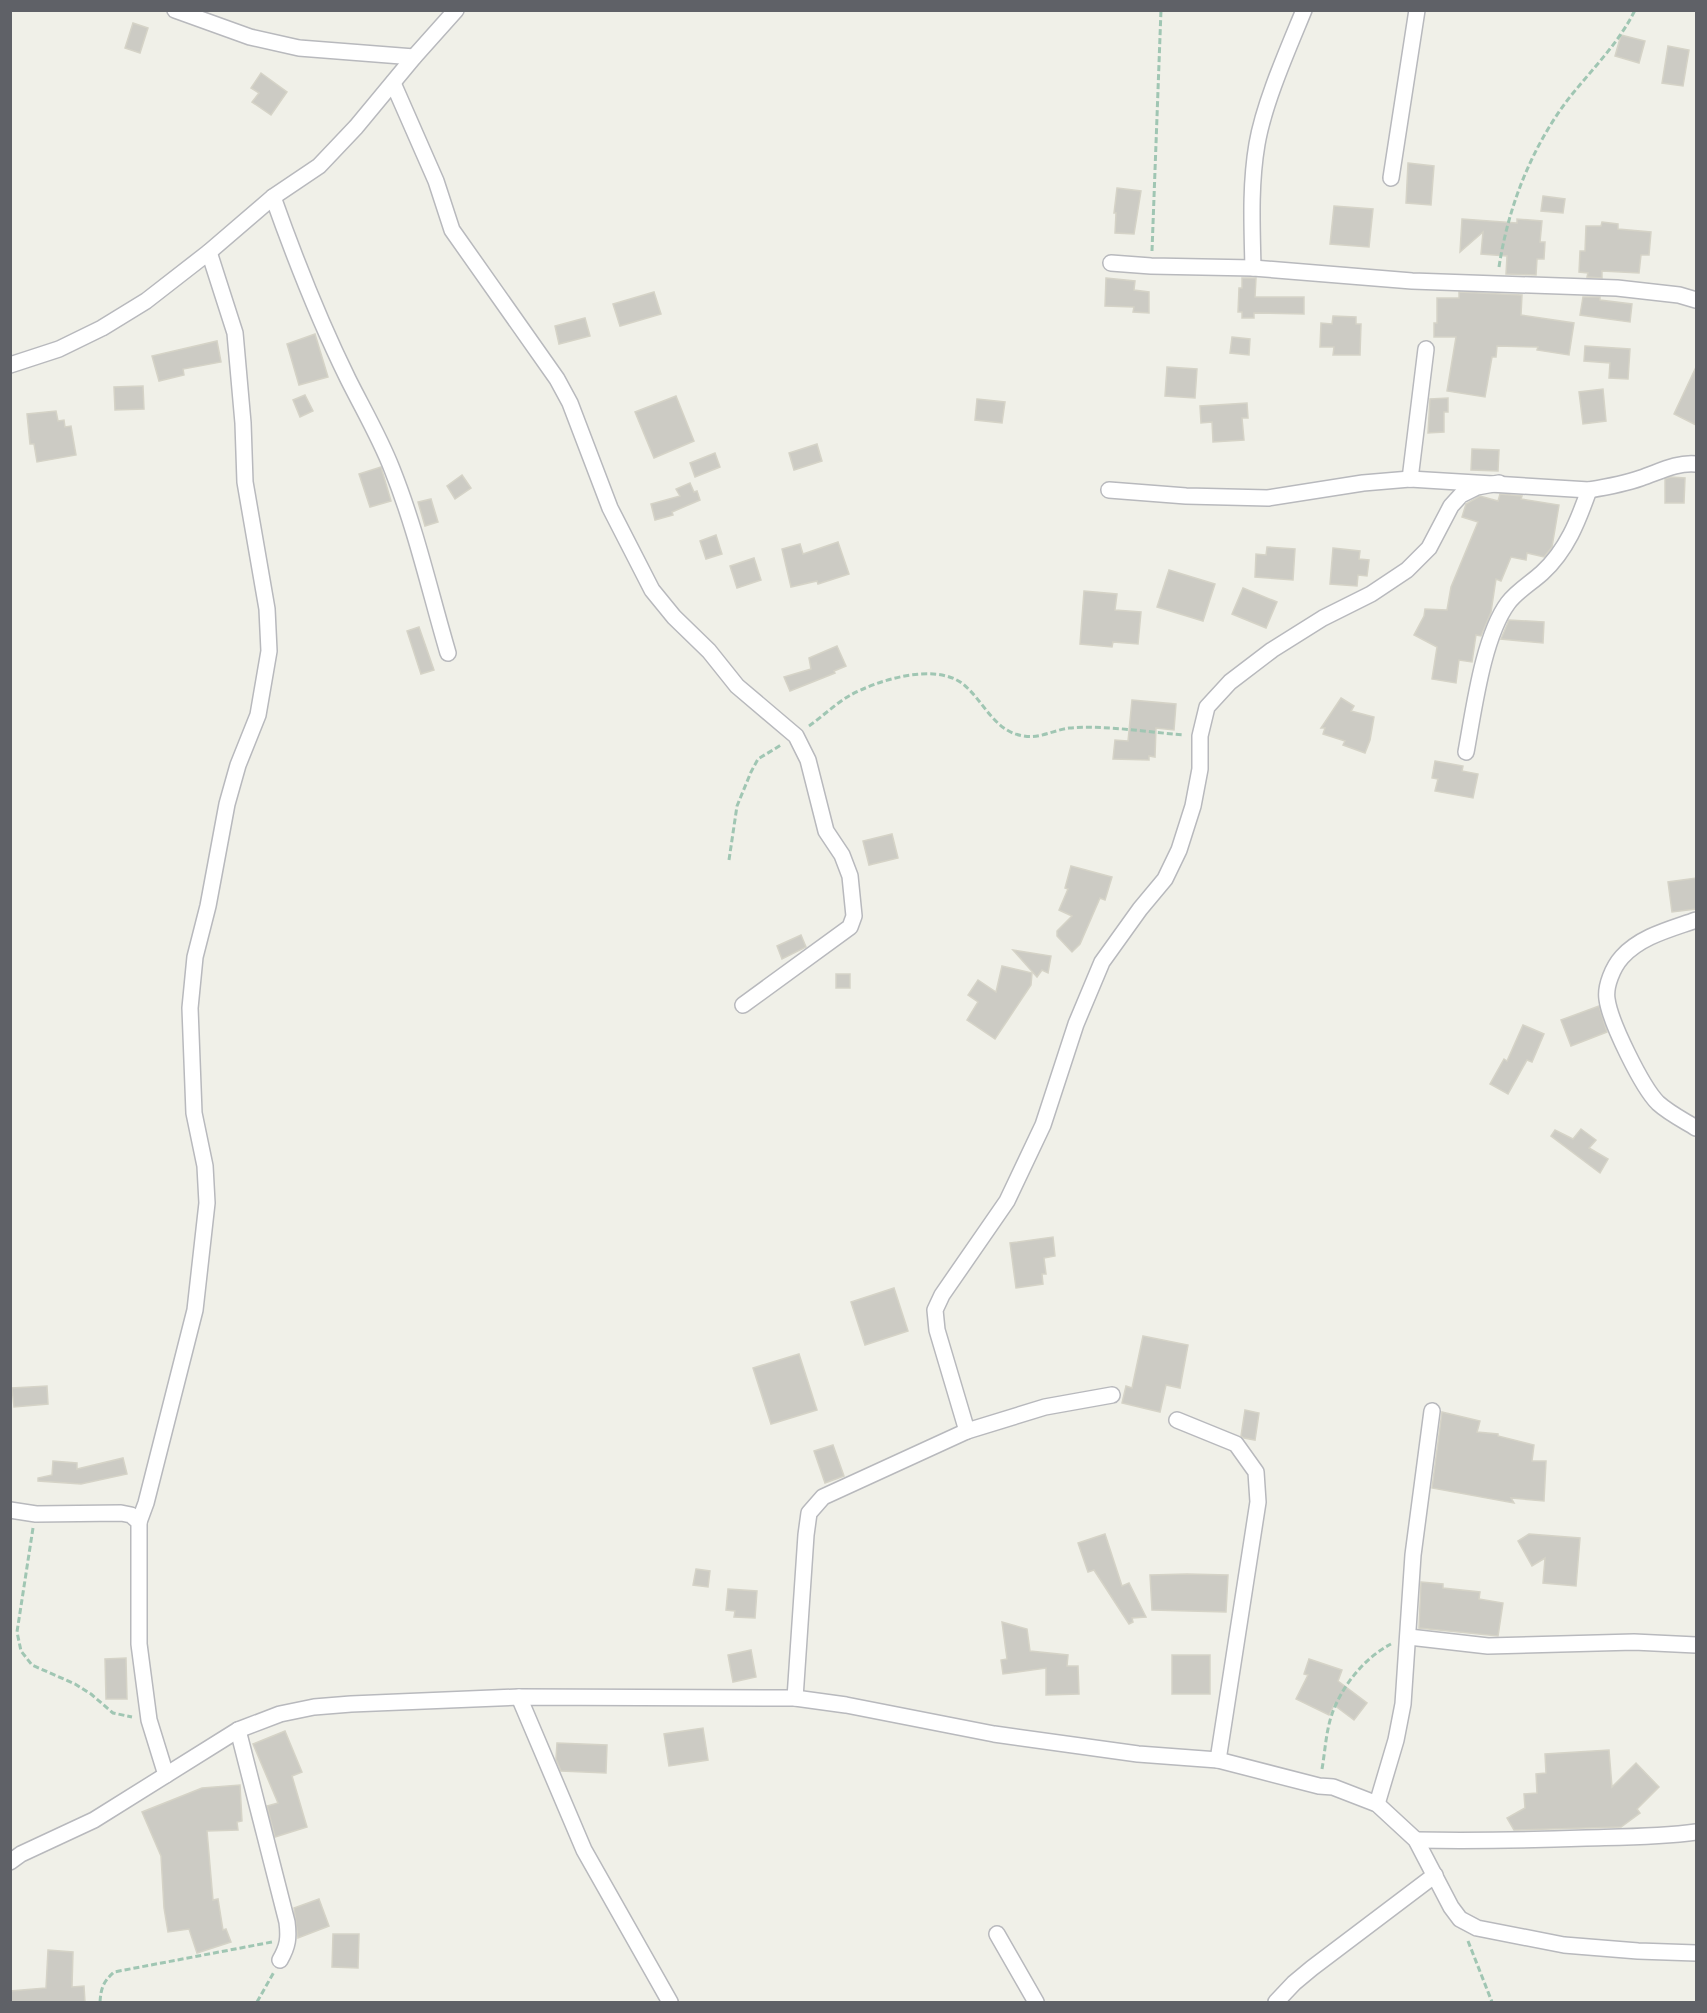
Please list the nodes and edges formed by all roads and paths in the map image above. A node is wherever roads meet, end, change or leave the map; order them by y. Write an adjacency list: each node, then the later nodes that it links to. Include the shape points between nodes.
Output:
1 (175, 10): 7 (street, via 250,37 299,48)
2 (456, 10): 7 (street)
3 (1161, 10): 13 (path)
4 (1304, 10): 14 (street, via 1257,142 1252,196)
5 (1417, 10): 9 (street)
6 (1635, 10): 15 (path, via 1539,145 1504,235)
7 (414, 57): 8 (street)
8 (393, 83): 10 (street, via 319,166); 25 (street, via 436,181 452,230 557,379 610,508 652,590 737,686)
9 (1391, 178)
10 (273, 197): 11 (street); 24 (street, via 294,258 402,495)
11 (209, 252): 18 (street, via 146,301 102,328 59,349); 38 (street, via 235,333 245,482 267,609 269,651 258,716 227,804 195,957 190,1008 194,1113 205,1166 207,1203 195,1310)
12 (1111, 263): 13 (street)
13 (1151, 266): 14 (street)
14 (1253, 268): 15 (street, via 1402,280)
15 (1497, 282): 16 (street, via 1617,288)
16 (1696, 300)
17 (1426, 349): 20 (street)
18 (10, 365)
19 (1696, 464): 23 (street, via 1673,466 1614,486)
20 (1410, 479): 21 (street); 22 (street, via 1268,498)
21 (1499, 483): 23 (street); 26 (street, via 1461,495 1429,548 1407,570 1272,650 1230,682 1207,707)
22 (1109, 490)
23 (1589, 490): 27 (street, via 1578,523 1564,547 1509,602 1493,628)
24 (448, 653)
25 (796, 736): 26 (path, via 850,696 918,673 948,676 962,684 999,725 1026,737 1068,728); 28 (path, via 758,759 737,806); 30 (street, via 808,760 826,831 850,876 854,916 850,927)
26 (1200, 736): 35 (street, via 1200,769 1179,850 1165,879 1102,962 1076,1024 1043,1125 1007,1201 935,1310 937,1330)
27 (1466, 752)
28 (729, 860)
29 (1696, 920): 31 (street, via 1649,937 1621,958 1611,976 1607,998 1617,1033 1656,1101)
30 (743, 1005)
31 (1696, 1128)
32 (1112, 1395): 35 (street, via 1045,1407)
33 (1432, 1411): 39 (street, via 1413,1555)
34 (1177, 1420): 45 (street, via 1236,1444 1256,1472 1258,1502)
35 (967, 1431): 42 (street, via 822,1497 809,1514)
36 (10, 1510): 37 (street)
37 (36, 1514): 38 (street, via 121,1513); 43 (path, via 17,1632 21,1651 33,1665 83,1689 113,1713)
38 (139, 1522): 43 (street, via 139,1644)
39 (1408, 1642): 40 (street, via 1488,1646 1634,1642); 47 (path, via 1380,1650 1353,1676 1332,1714); 48 (street, via 1403,1704)
40 (1696, 1645)
41 (519, 1697): 42 (street); 44 (street, via 314,1707 280,1713); 60 (street, via 584,1850)
42 (795, 1698): 45 (street, via 994,1734 1138,1754)
43 (149, 1720): 46 (street)
44 (238, 1730): 46 (street); 55 (street)
45 (1218, 1760): 47 (street)
46 (166, 1775): 51 (street, via 94,1820)
47 (1318, 1786): 48 (street, via 1333,1787)
48 (1377, 1804): 50 (street)
49 (1696, 1832): 50 (street, via 1573,1839)
50 (1416, 1840): 52 (street)
51 (14, 1856)
52 (1435, 1875): 53 (street); 62 (street, via 1312,1968)
53 (1460, 1919): 56 (street, via 1504,1935 1564,1945); 63 (path)
54 (997, 1934): 61 (street)
55 (289, 1939): 57 (street); 58 (path, via 114,1972 104,1980)
56 (1696, 1953)
57 (280, 1960): 59 (path)
58 (100, 2002)
59 (257, 2002)
60 (670, 2002)
61 (1036, 2002)
62 (1276, 2002)
63 (1492, 2002)

